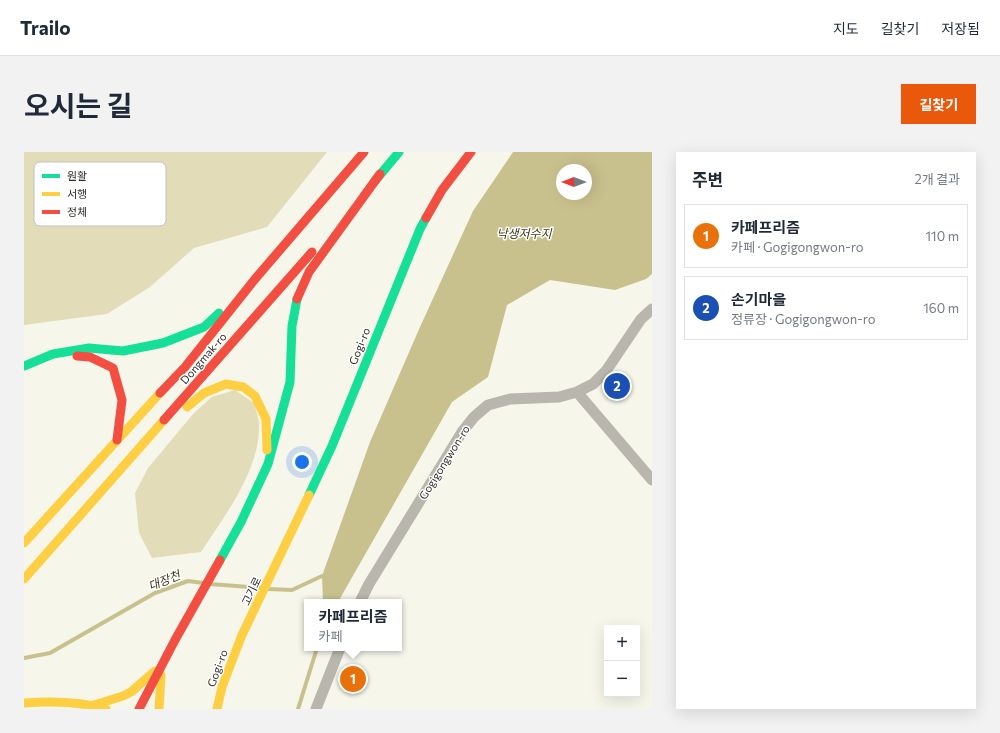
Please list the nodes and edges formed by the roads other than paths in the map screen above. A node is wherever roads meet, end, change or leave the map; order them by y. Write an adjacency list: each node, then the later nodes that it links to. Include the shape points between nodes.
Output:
1 (364, 152): 5 (main road, Dongmak-ro)
2 (399, 152): 4 (main road, Dongmak-ro)
3 (471, 152): 15 (main road, Gogi-ro, via 442,190 420,229 332,446)
4 (380, 174): 11 (main road, Dongmak-ro); 12 (main road, via 309,272 297,299 292,326 290,382)
5 (255, 279): 7 (main road, via 204,327 163,343 123,350 89,348); 10 (main road, Dongmak-ro, via 185,367)
6 (652, 309): 9 (street, Gogigongwon-ro, via 642,318 606,371 593,384)
7 (53, 354): 8 (main road); 10 (main road, via 90,357 113,368 122,400)
8 (24, 366)
9 (577, 392): 13 (street); 17 (street, Gogigongwon-ro, via 559,397 510,399 488,405 474,417 462,432)
10 (117, 440): 14 (main road, Dongmak-ro)
11 (148, 440): 12 (main road, via 204,392 226,384 243,387 255,396 266,419); 16 (main road, Dongmak-ro)
12 (268, 464): 20 (main road, via 241,522)
13 (652, 480)
14 (24, 543)
15 (280, 556): 18 (main road, 고기로)
16 (24, 579)
17 (362, 599)
18 (242, 636): 26 (main road, Gogi-ro, via 222,687)
19 (339, 651): 27 (street)
20 (162, 665): 22 (main road, via 131,692); 24 (main road); 25 (main road)
21 (24, 703): 22 (main road)
22 (94, 705): 23 (main road)
23 (106, 709)
24 (139, 709)
25 (159, 709)
26 (217, 709)
27 (316, 709)

